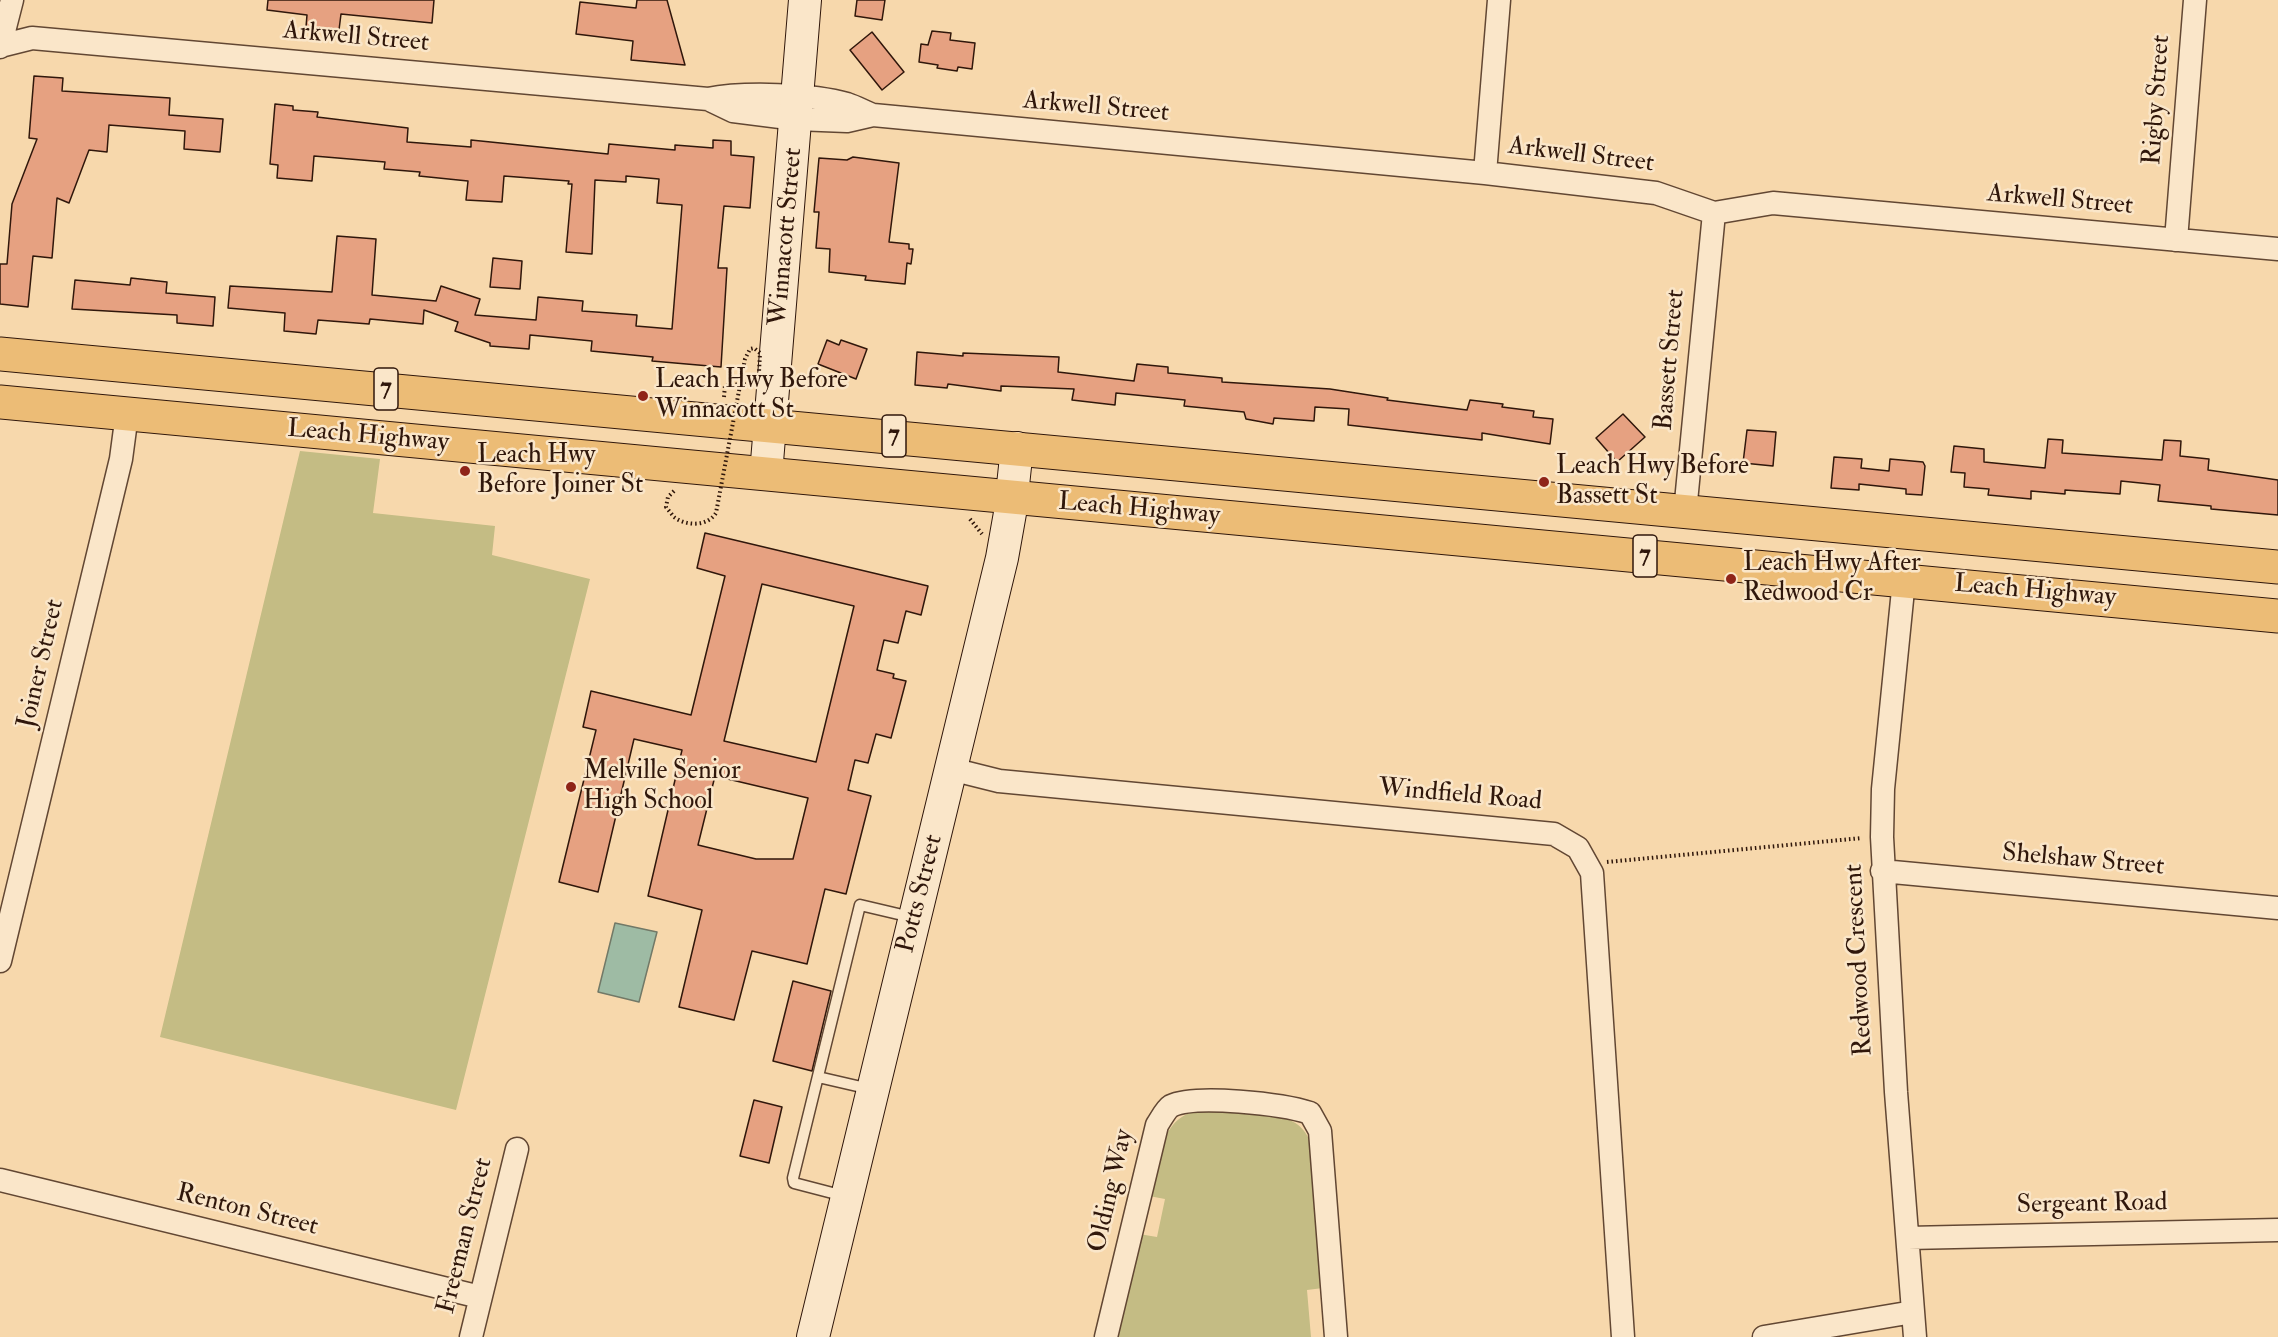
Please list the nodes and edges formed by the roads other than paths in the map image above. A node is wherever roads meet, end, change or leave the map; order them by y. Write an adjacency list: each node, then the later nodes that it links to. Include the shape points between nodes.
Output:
1 (12, 0): 5 (street)
2 (806, 0): 6 (street, Winnacott Street)
3 (1499, 0): 7 (street)
4 (2195, 0): 9 (street, Rigby Street)
5 (0, 47): 6 (street, Arkwell Street, via 32,38 708,99 733,111)
6 (797, 108): 7 (street, Arkwell Street, via 847,121 873,115); 13 (street, Winnacott Street)
7 (1485, 173): 8 (street, Arkwell Street, via 1656,193)
8 (1714, 213): 9 (street, Arkwell Street, via 1773,203); 18 (street, Bassett Street)
9 (2176, 240): 10 (street, Arkwell Street)
10 (2278, 249)
11 (0, 354): 13 (highway, Leach Highway / 7)
12 (0, 402): 14 (highway, Leach Highway / 7)
13 (772, 413): 15 (highway, Leach Highway / 7); 16 (street, Winnacott Street)
14 (127, 414): 16 (highway, Leach Highway / 7); 26 (street, Joiner Street, via 121,459)
15 (1017, 448): 17 (street, Potts Street); 18 (highway, Leach Highway / 7)
16 (766, 474): 17 (highway, Leach Highway / 7)
17 (1012, 498): 20 (highway, Leach Highway / 7); 22 (street, Potts Street, via 1002,558)
18 (1685, 512): 19 (highway, Leach Highway / 7)
19 (2278, 567)
20 (1904, 580): 21 (highway, Leach Highway / 7); 23 (street, Redwood Crescent, via 1883,789)
21 (2278, 616)
22 (951, 769): 25 (street, Potts Street); 40 (street, Windfield Road, via 999,781 1554,834 1578,848 1592,873)
23 (1882, 871): 24 (street, Shelshaw Street); 33 (street, Redwood Crescent)
24 (2278, 908)
25 (915, 918): 27 (lane, via 860,905); 28 (street, Potts Street)
26 (0, 961)
27 (818, 1077): 28 (lane); 31 (lane, via 794,1183)
28 (873, 1090): 31 (street, Potts Street)
29 (517, 1149): 34 (street, Freeman Street)
30 (0, 1180): 34 (street, Renton Street)
31 (847, 1197): 37 (street, Potts Street)
32 (2278, 1230): 33 (street, Sergeant Road)
33 (1908, 1238): 35 (street, Redwood Crescent)
34 (480, 1297): 36 (street, Freeman Street)
35 (1913, 1312): 41 (street); 42 (street, Redwood Crescent)
36 (471, 1337)
37 (813, 1337)
38 (1106, 1337): 39 (street, Olding Way, via 1157,1125 1169,1107 1192,1100 1289,1107 1310,1113 1320,1131)
39 (1336, 1337)
40 (1623, 1337)
41 (1764, 1337)
42 (1915, 1337)

